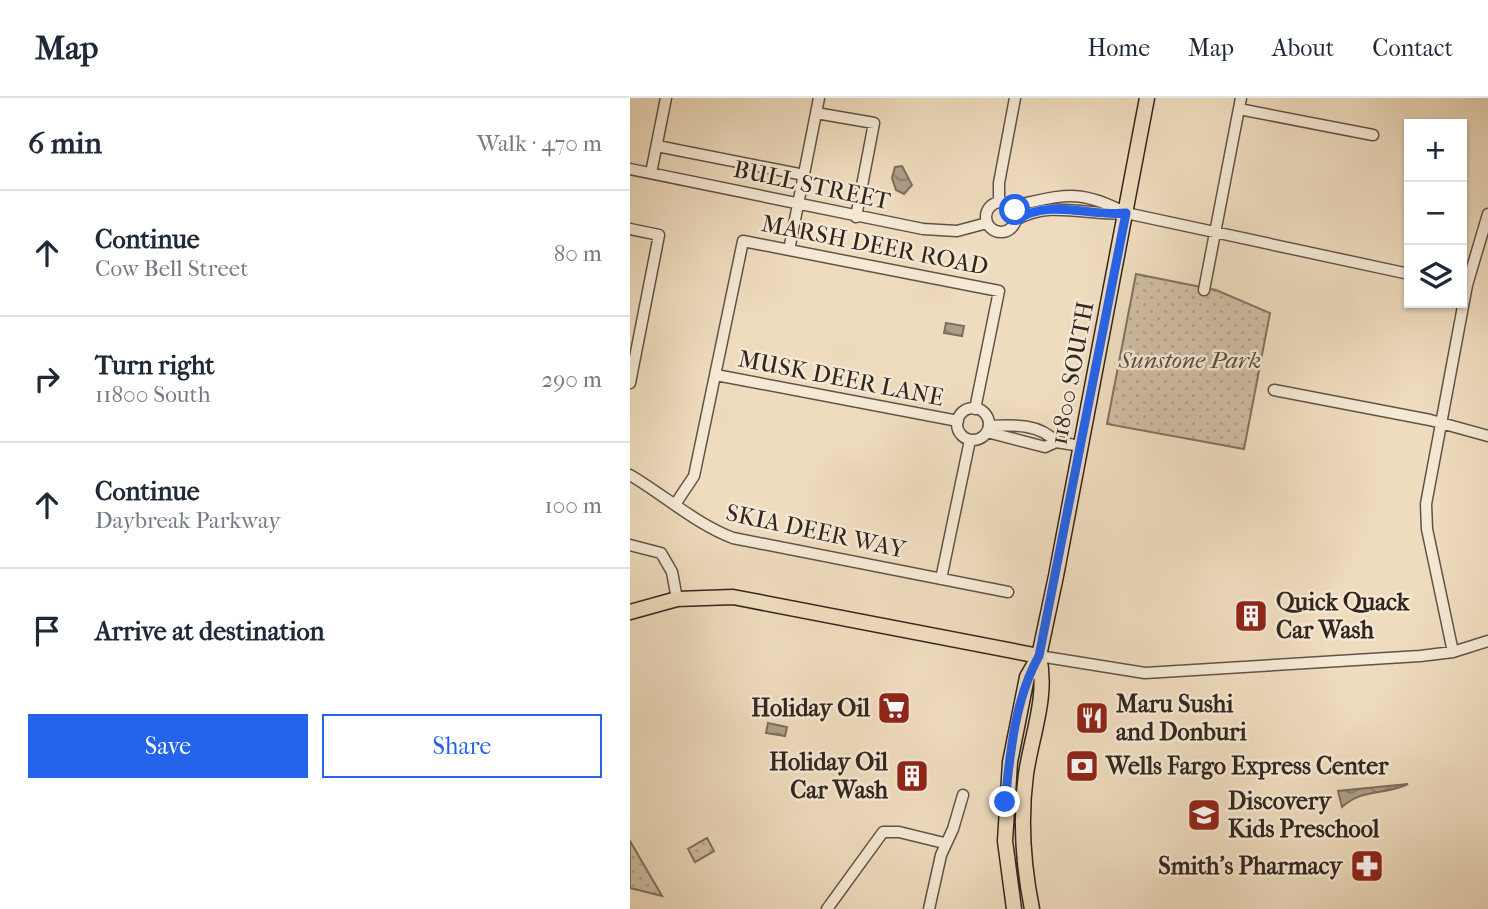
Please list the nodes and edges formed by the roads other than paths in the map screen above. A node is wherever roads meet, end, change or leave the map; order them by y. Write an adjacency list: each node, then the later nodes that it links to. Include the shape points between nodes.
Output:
1 (666, 98): 8 (street)
2 (819, 98): 6 (street)
3 (1015, 98): 12 (street)
4 (1147, 98): 15 (main road, 11800 SOUTH)
5 (1240, 104): 7 (street); 21 (street)
6 (816, 113): 11 (street); 17 (street, via 874,123)
7 (1373, 135)
8 (657, 146): 10 (street); 11 (street)
9 (630, 170): 10 (street, BULL STREET)
10 (651, 173): 13 (street, BULL STREET)
11 (804, 175): 13 (street)
12 (999, 202): 14 (street); 19 (street, via 988,210)
13 (798, 205): 17 (street, BULL STREET); 22 (street)
14 (1012, 206): 15 (street, via 1072,195 1104,201); 18 (street)
15 (1126, 213): 18 (street, via 1102,216 1055,208); 21 (street); 38 (main road, 11800 SOUTH)
16 (1488, 214): 24 (street)
17 (856, 217): 19 (street, BULL STREET, via 947,232)
18 (1016, 220): 19 (street, via 1012,229 1003,233 993,231)
19 (987, 223)
20 (630, 229): 27 (street, via 659,235)
21 (1216, 230): 23 (street); 25 (street)
22 (789, 250): 28 (street, MARSH DEER ROAD, via 743,241); 31 (street, MARSH DEER ROAD, via 999,291)
23 (1404, 273)
24 (1467, 275)
25 (1204, 290)
26 (1460, 308): 33 (street)
27 (634, 342): 29 (street)
28 (716, 375): 32 (street, MUSK DEER LANE); 40 (street, via 694,476)
29 (630, 383)
30 (1274, 390): 33 (street)
31 (975, 409): 32 (street, via 966,410); 34 (street, via 984,412)
32 (958, 421): 36 (street, via 962,435)
33 (1440, 423): 35 (street); 47 (street, via 1425,513)
34 (988, 429): 36 (street, via 980,439); 37 (street, via 1045,447); 37 (street, via 1014,424 1047,432)
35 (1488, 436)
36 (970, 440): 42 (street)
37 (1056, 442): 38 (street)
38 (1081, 446): 48 (main road, 11800 SOUTH)
39 (630, 475): 40 (street, SKIA DEER WAY)
40 (676, 503): 42 (street, SKIA DEER WAY, via 712,530 733,538)
41 (630, 545): 44 (street, via 661,553 672,572)
42 (942, 579): 43 (street, SKIA DEER WAY)
43 (1008, 592)
44 (677, 600): 45 (main road); 48 (main road, via 707,596 758,600)
45 (630, 612)
46 (1488, 641): 47 (street)
47 (1453, 652): 48 (street, via 1168,673 1110,670)
48 (1039, 656): 53 (main road, via 1027,677 1007,782 1005,841); 54 (main road, via 1045,680 1023,812)
49 (963, 795): 50 (street)
50 (944, 843): 51 (street, via 899,831 883,832); 52 (street)
51 (827, 909)
52 (929, 909)
53 (1014, 909)
54 (1032, 909)

